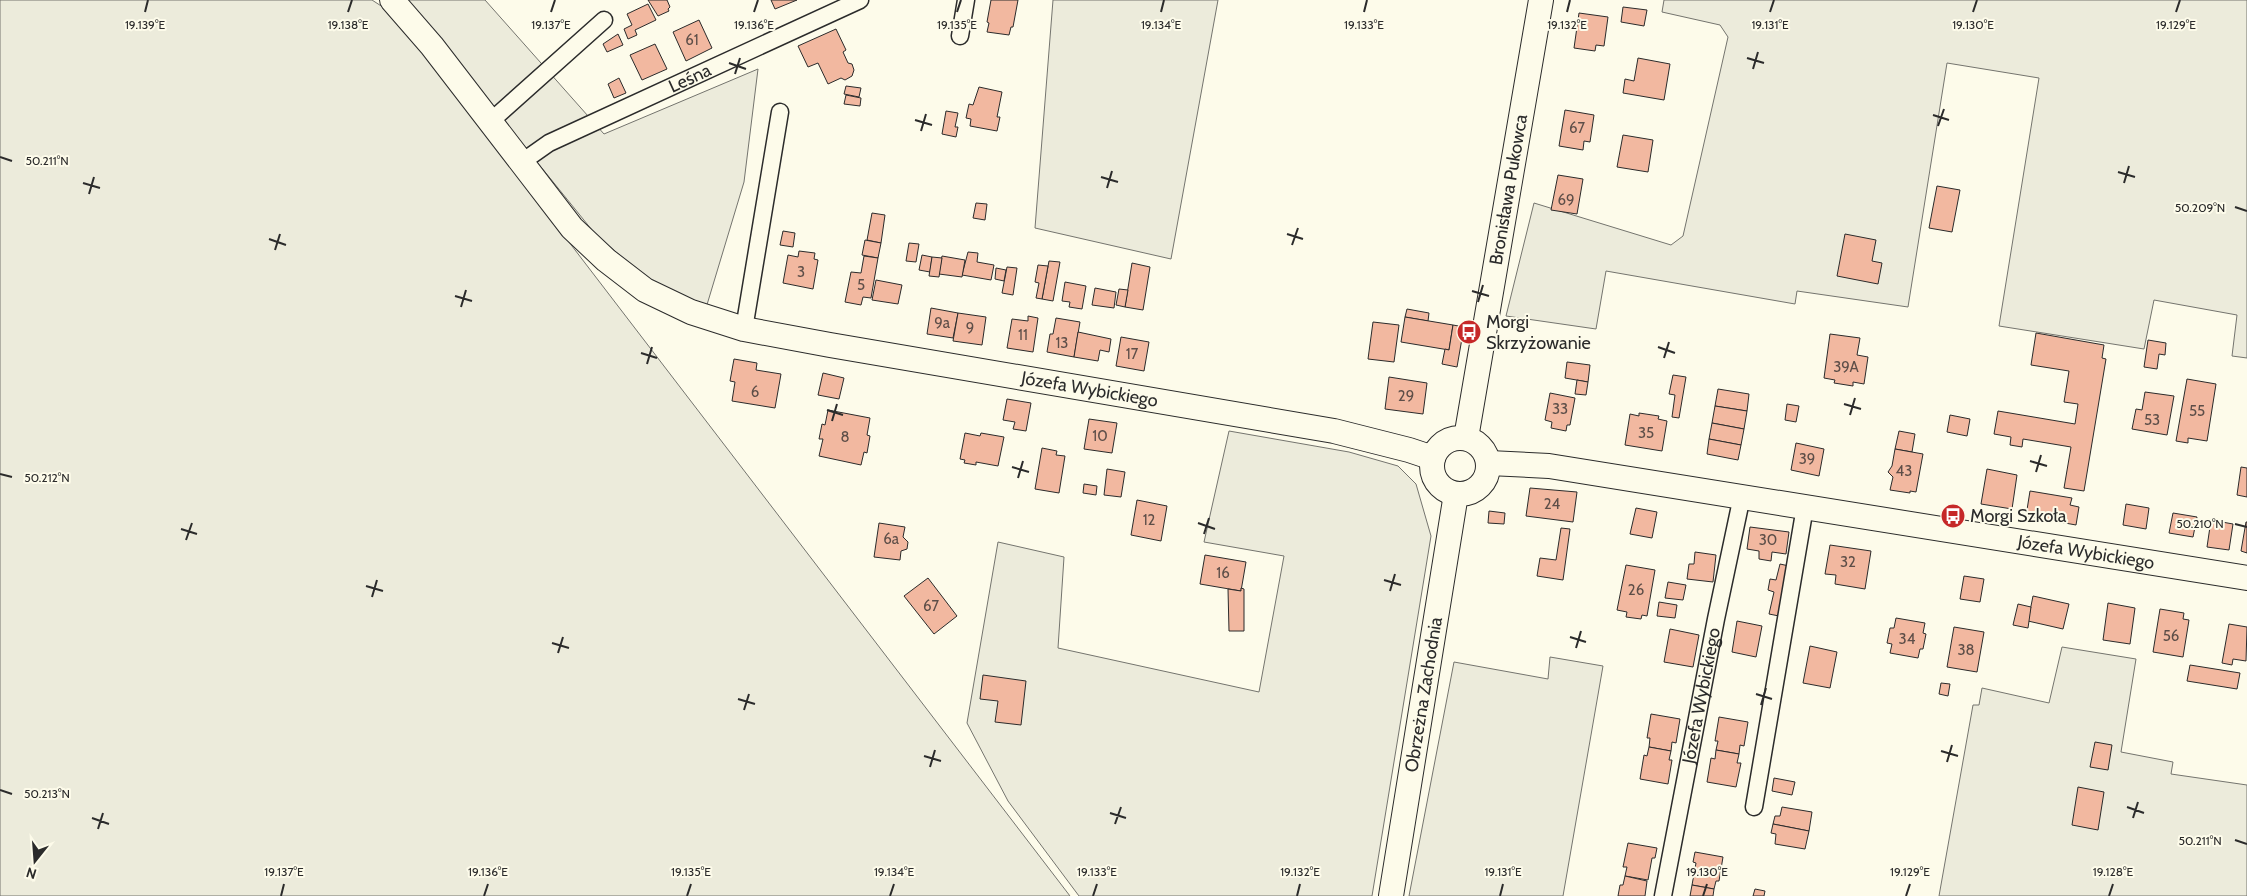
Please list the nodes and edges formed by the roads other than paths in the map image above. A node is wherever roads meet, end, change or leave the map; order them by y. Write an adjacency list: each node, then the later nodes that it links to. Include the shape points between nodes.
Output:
1 (392, 0): 8 (street)
2 (860, 0): 9 (street, Leśna, via 549,143)
3 (966, 0): 6 (street)
4 (1541, 0): 11 (street, Bronisława Pukowca)
5 (604, 20): 8 (street)
6 (960, 36)
7 (780, 112): 10 (street)
8 (491, 121): 9 (street)
9 (522, 162): 10 (street, Józefa Wybickiego, via 572,228 606,260 646,290 691,312)
10 (744, 329): 12 (street, Józefa Wybickiego, via 1334,431)
11 (1466, 438): 12 (street, via 1445,442); 13 (street, via 1477,442)
12 (1433, 458): 14 (street, via 1432,470 1436,481 1445,490)
13 (1489, 462): 14 (street, via 1488,475 1480,486 1469,493); 15 (street, Józefa Wybickiego, via 1549,466)
14 (1456, 494): 19 (street, Obrzeżna Zachodnia)
15 (1742, 496): 16 (street, Józefa Wybickiego); 20 (street, Józefa Wybickiego)
16 (1805, 507): 17 (street, Józefa Wybickiego); 18 (street)
17 (2247, 578)
18 (1754, 807)
19 (1391, 896)
20 (1663, 896)

